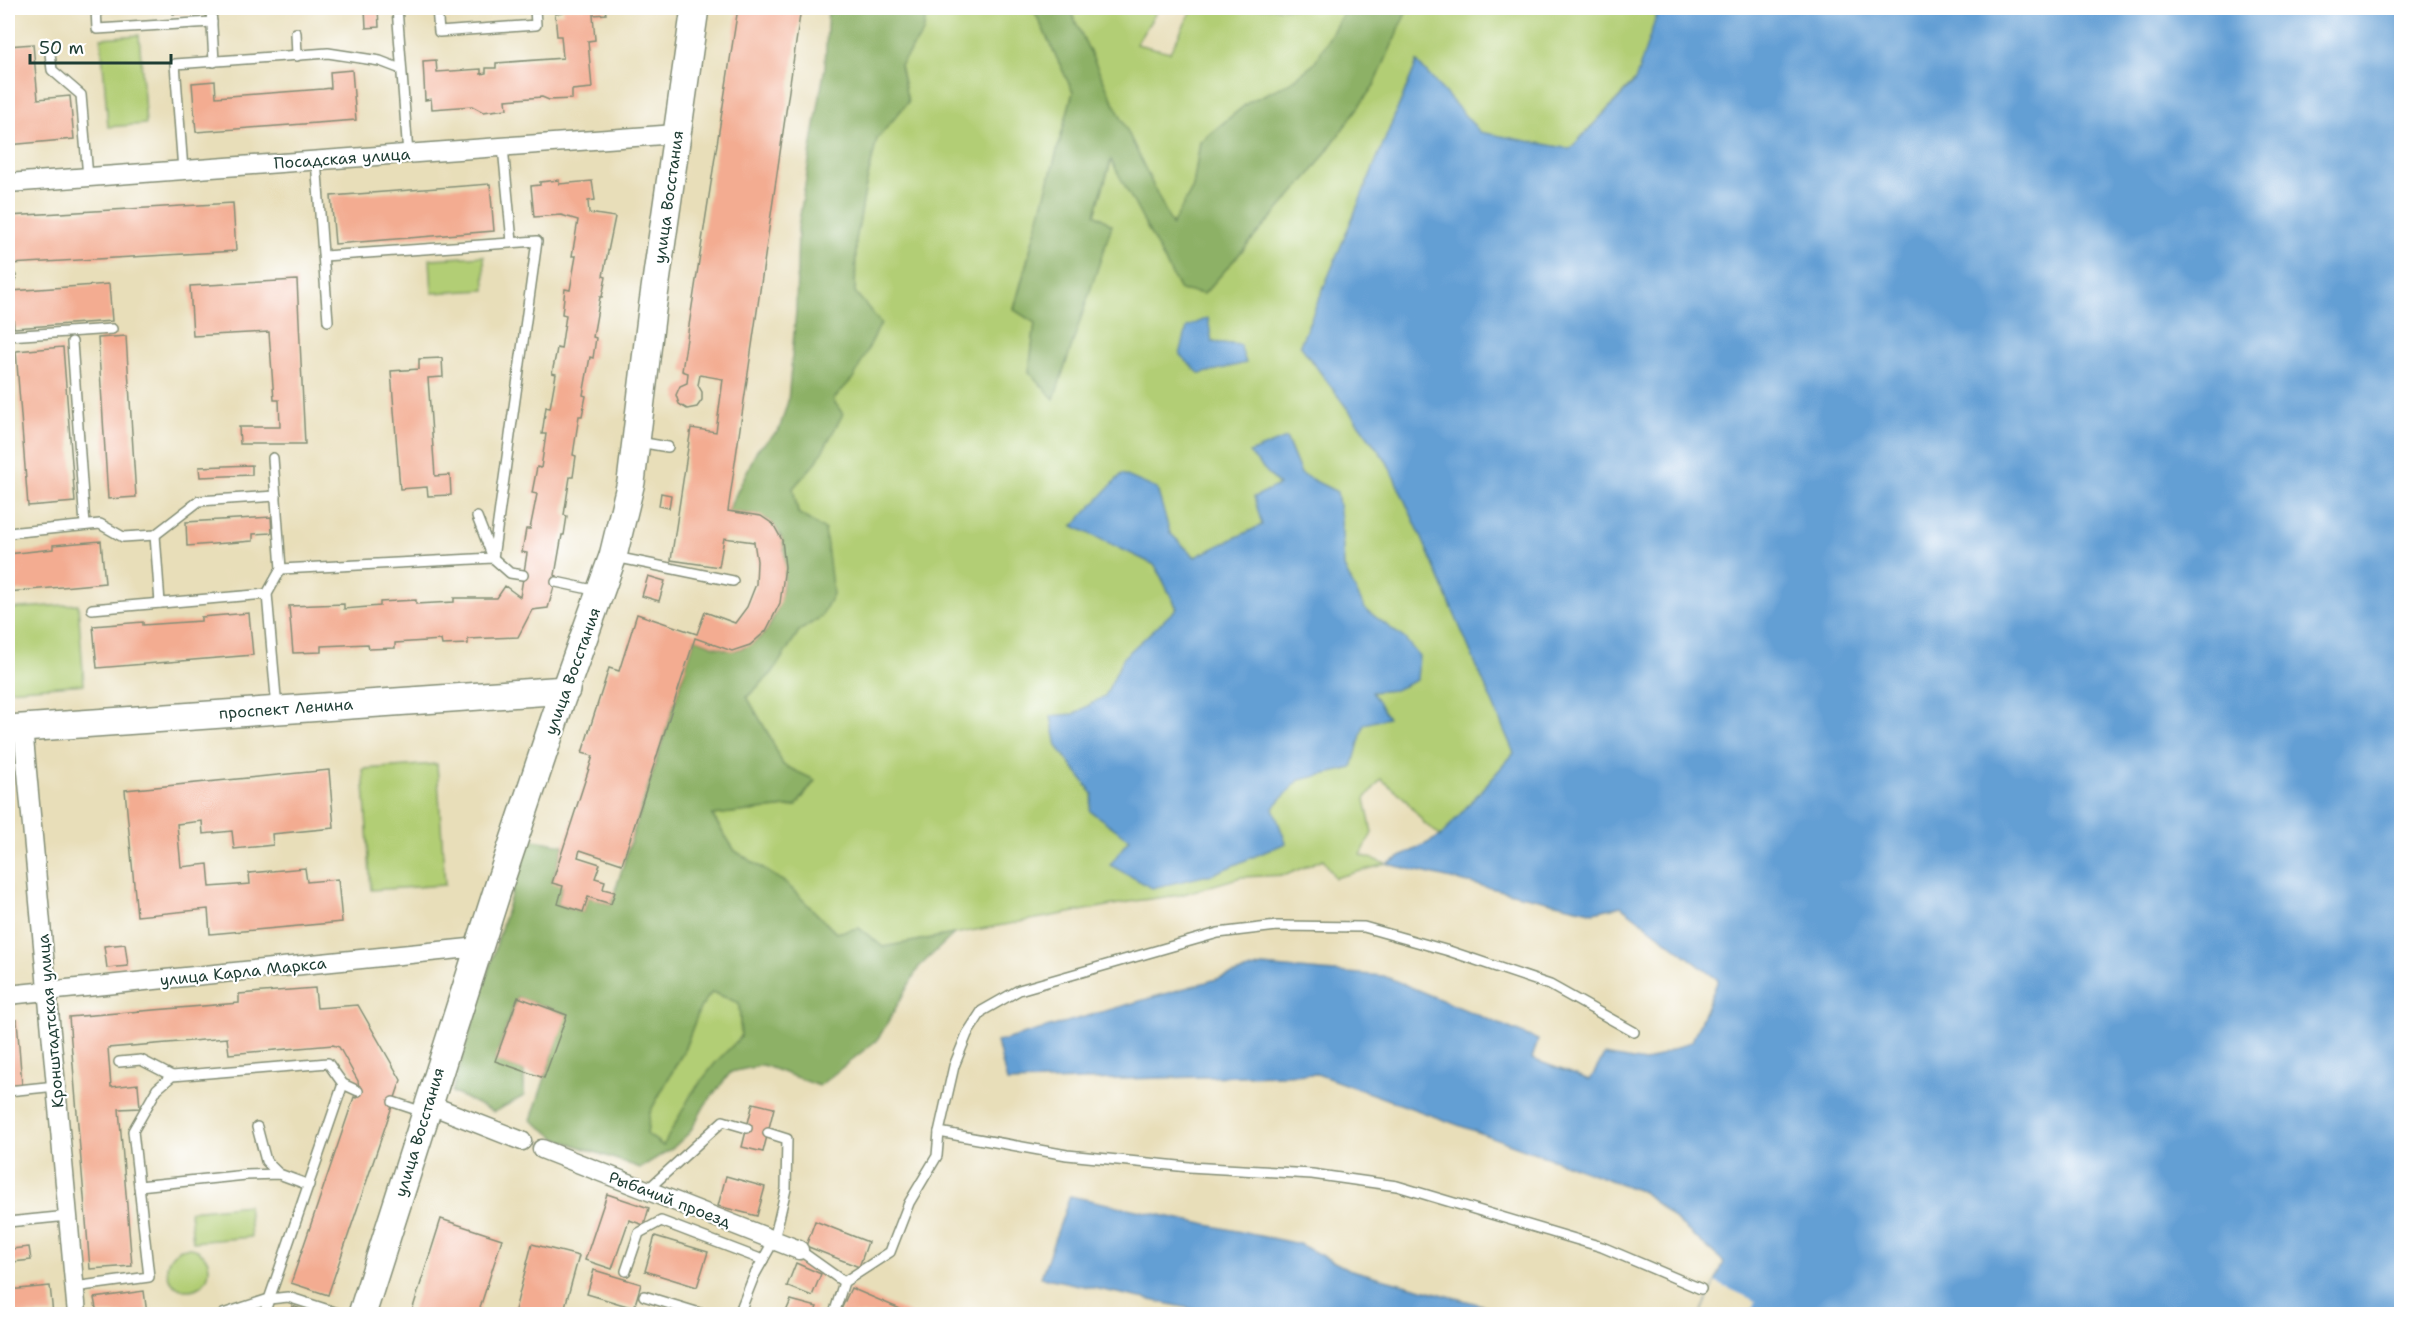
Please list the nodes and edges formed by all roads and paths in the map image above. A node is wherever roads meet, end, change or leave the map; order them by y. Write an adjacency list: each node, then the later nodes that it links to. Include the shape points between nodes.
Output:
1 (96, 8): 7 (lane, via 97,29)
2 (211, 8): 7 (lane)
3 (397, 8): 12 (lane)
4 (437, 8): 5 (lane, via 439,32 536,25)
5 (535, 8)
6 (694, 8): 13 (main road, улица Восстания)
7 (212, 22): 11 (lane)
8 (296, 33): 10 (lane)
9 (50, 53): 18 (lane, via 52,70 81,95)
10 (297, 56): 11 (lane); 12 (lane, via 351,55)
11 (214, 62): 17 (lane, via 175,64)
12 (401, 69): 15 (lane)
13 (676, 134): 14 (street, Посадская улица); 26 (main road, улица Восстания)
14 (504, 147): 15 (street, Посадская улица); 20 (lane)
15 (408, 154): 16 (street, Посадская улица)
16 (316, 160): 17 (street, Посадская улица); 21 (lane)
17 (183, 170): 18 (street, Посадская улица)
18 (88, 177): 19 (street, Посадская улица)
19 (8, 183)
20 (512, 242): 21 (lane); 35 (lane, via 537,241)
21 (324, 256): 22 (lane)
22 (328, 321)
23 (112, 329): 24 (lane)
24 (8, 336)
25 (72, 342): 31 (lane)
26 (636, 441): 27 (lane); 34 (main road, улица Восстания, via 632,482)
27 (668, 447)
28 (273, 458): 29 (lane)
29 (276, 496): 33 (lane, via 199,501); 36 (lane)
30 (477, 517): 35 (lane)
31 (85, 525): 32 (lane); 33 (lane, via 100,524 123,537)
32 (8, 533)
33 (155, 535): 42 (lane)
34 (613, 556): 38 (lane); 40 (main road, улица Восстания)
35 (493, 558): 36 (lane); 37 (lane, via 510,573)
36 (280, 569): 41 (lane)
37 (523, 575)
38 (733, 581)
39 (556, 582): 40 (lane)
40 (601, 591): 44 (main road, улица Восстания)
41 (267, 594): 42 (lane); 45 (lane)
42 (160, 603): 43 (lane)
43 (92, 609)
44 (562, 698): 45 (main road, проспект Ленина); 46 (main road, проспект Ленина); 47 (main road, улица Восстания)
45 (277, 709): 46 (main road, проспект Ленина)
46 (16, 737): 48 (street, Кронштадтская улица)
47 (479, 947): 48 (street, улица Карла Маркса); 58 (main road, улица Восстания)
48 (47, 992): 49 (street, улица Карла Маркса); 54 (street, Кронштадтская улица)
49 (8, 995)
50 (1634, 1032): 61 (lane, via 1550,985 1364,927 1277,926 1218,933 1019,990 982,1011 954,1066)
51 (119, 1062): 52 (lane, via 141,1060)
52 (172, 1076): 53 (lane, via 328,1063); 65 (lane, via 157,1089 134,1131)
53 (343, 1084): 55 (lane); 64 (lane)
54 (56, 1086): 56 (lane); 67 (street, Кронштадтская улица)
55 (358, 1090)
56 (8, 1091)
57 (393, 1102): 58 (lane)
58 (427, 1108): 66 (street, Рыбачий проезд); 82 (main road, улица Восстания)
59 (257, 1126): 63 (lane, via 266,1161)
60 (747, 1128): 66 (lane, via 723,1121)
61 (939, 1132): 73 (lane, via 937,1156 909,1203 890,1252); 75 (lane, via 1066,1155 1312,1174 1397,1186 1602,1247)
62 (768, 1133): 69 (lane, via 787,1139 786,1189)
63 (279, 1174): 64 (lane); 65 (lane)
64 (309, 1185): 77 (lane)
65 (139, 1186): 74 (lane, via 149,1277)
66 (647, 1190): 69 (street, Рыбачий проезд)
67 (68, 1216): 68 (lane); 74 (street, Кронштадтская улица)
68 (8, 1222)
69 (774, 1240): 70 (street, Рыбачий проезд); 71 (lane)
70 (799, 1250): 73 (lane)
71 (763, 1260): 72 (lane, via 661,1221 639,1233); 84 (lane)
72 (626, 1271)
73 (844, 1282): 85 (lane)
74 (74, 1287): 78 (street, Кронштадтская улица)
75 (1701, 1289)
76 (644, 1296): 83 (lane)
77 (269, 1299): 79 (lane); 80 (lane); 81 (lane, via 288,1297)
78 (77, 1314)
79 (223, 1314)
80 (264, 1314)
81 (340, 1314)
82 (362, 1314)
83 (703, 1314)
84 (739, 1314)
85 (834, 1314)

